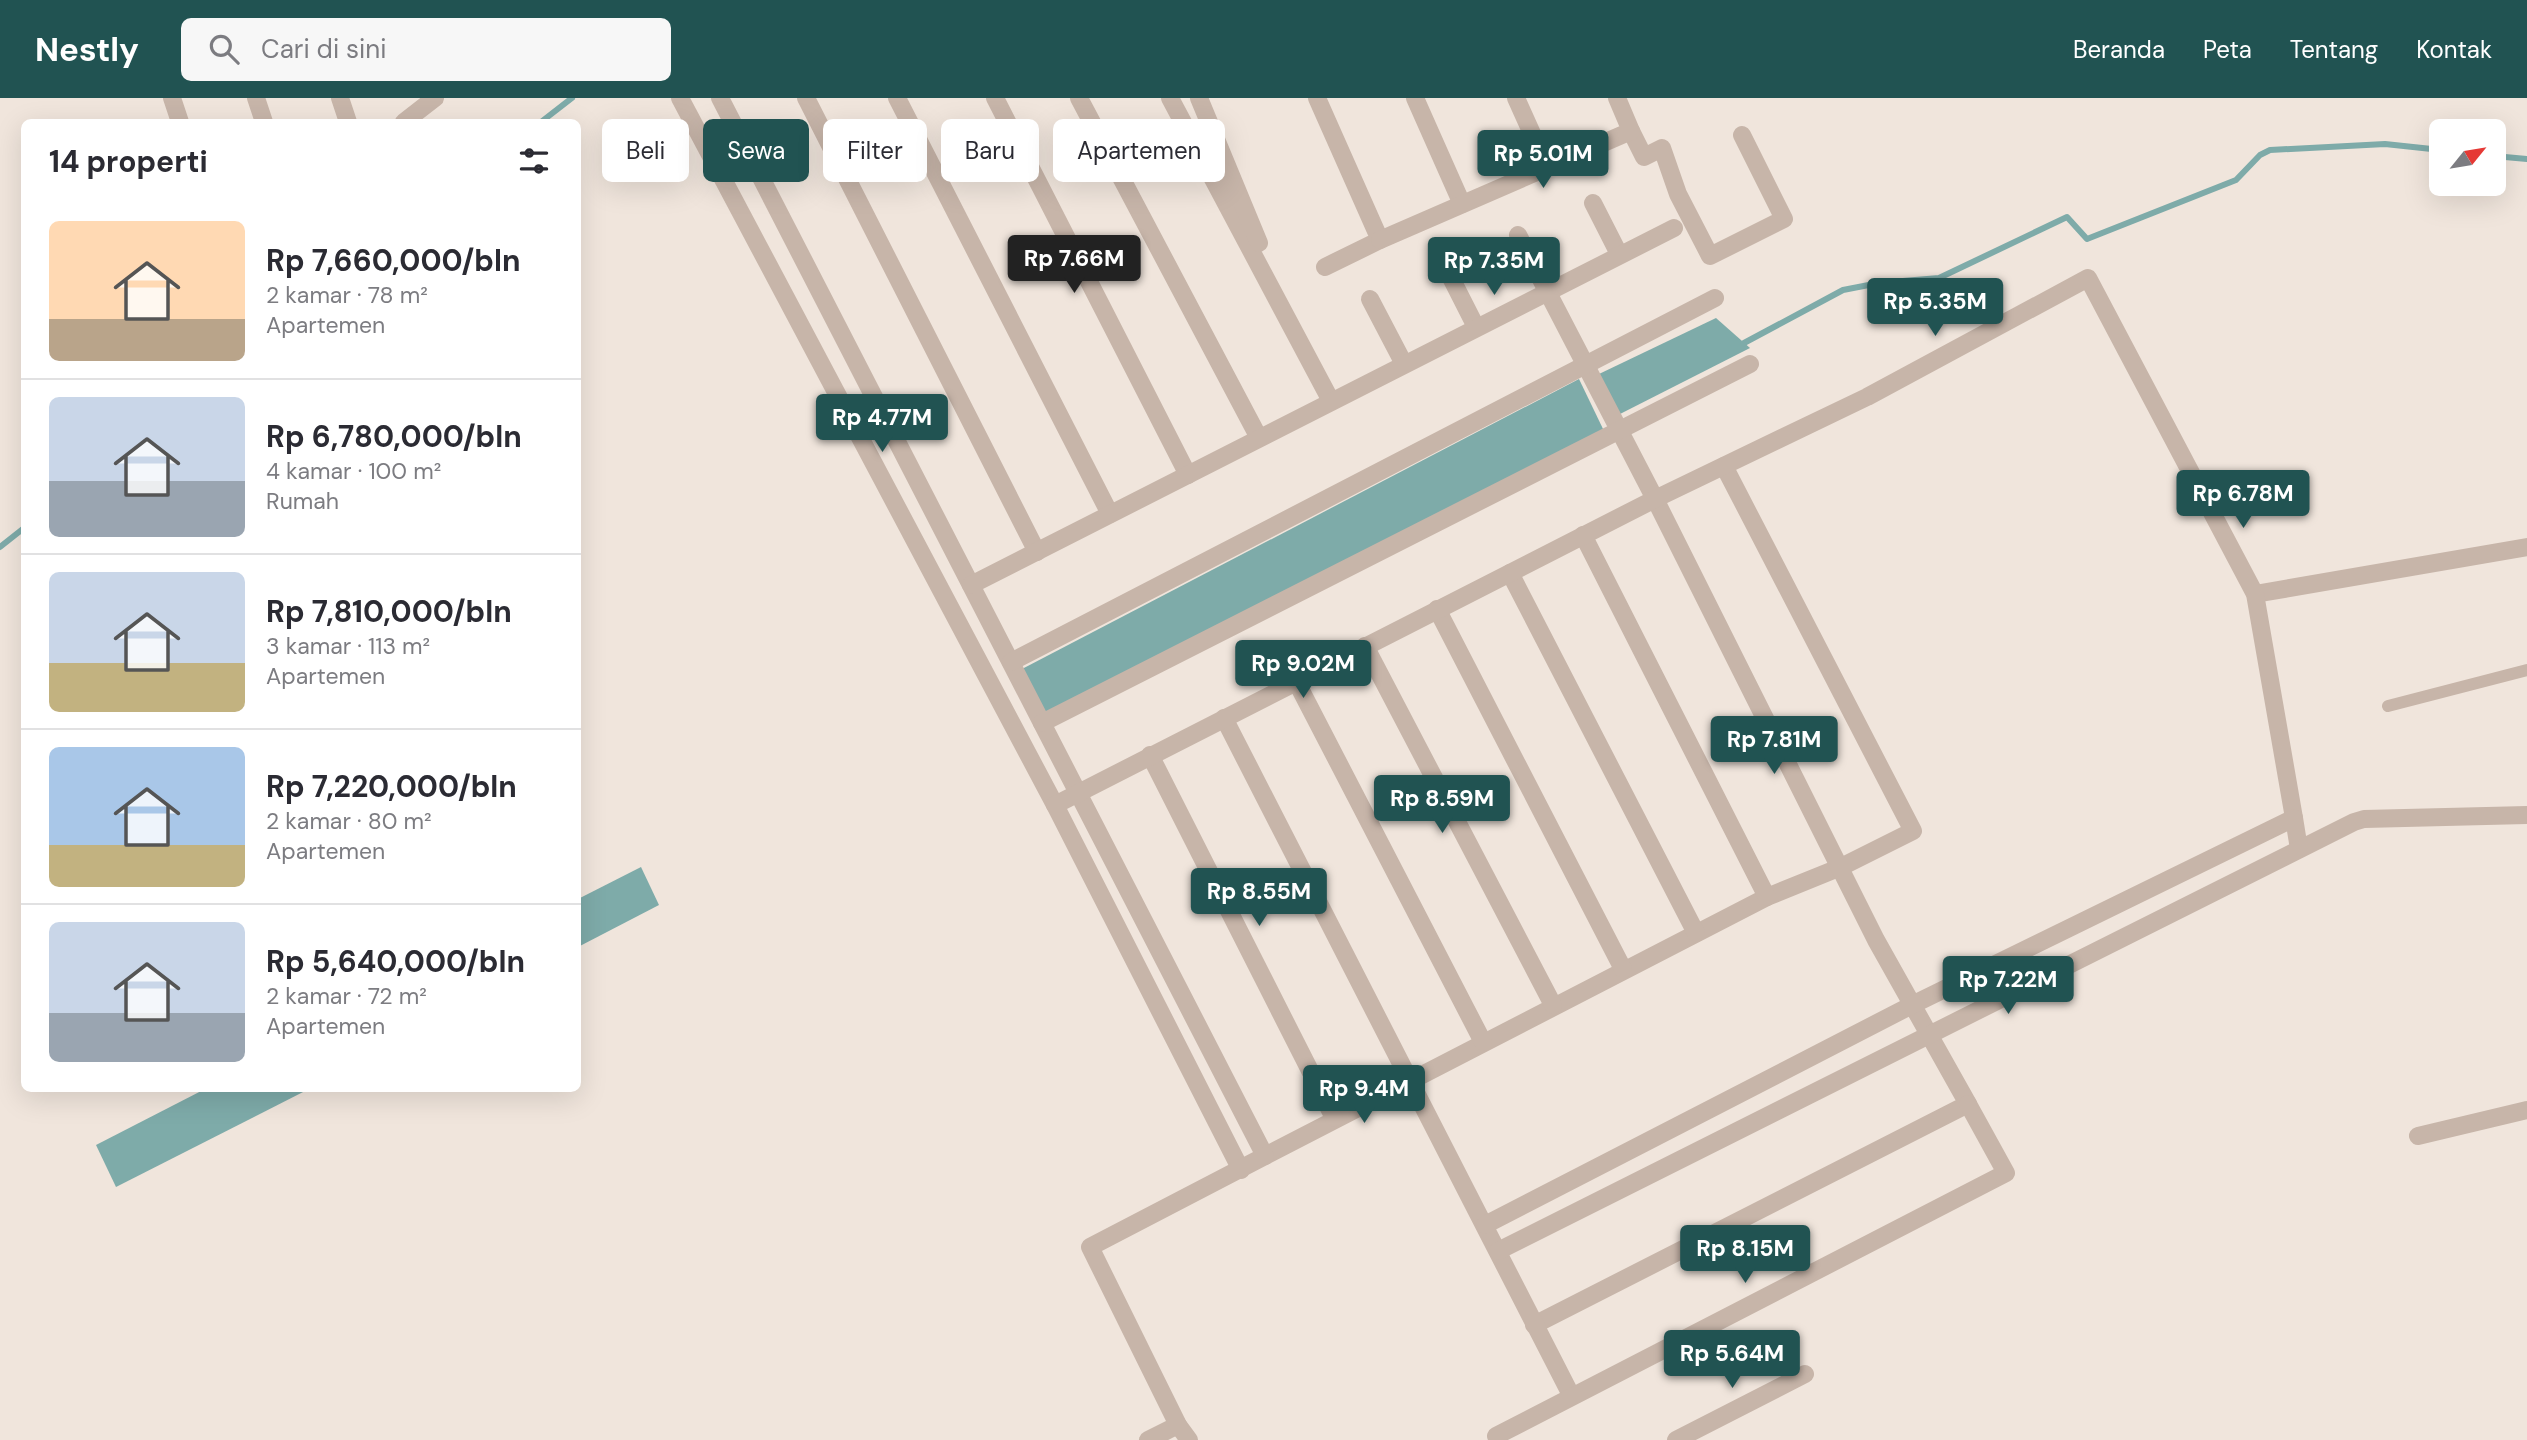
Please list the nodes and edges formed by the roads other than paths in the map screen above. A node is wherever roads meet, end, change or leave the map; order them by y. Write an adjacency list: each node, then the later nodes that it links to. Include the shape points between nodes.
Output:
1 (172, 98): 17 (street)
2 (256, 98): 18 (street)
3 (340, 98): 19 (street)
4 (680, 98): 63 (street)
5 (720, 98): 51 (street)
6 (806, 98): 49 (street)
7 (897, 98): 46 (street)
8 (995, 98): 44 (street)
9 (1079, 98): 42 (street)
10 (1170, 98): 36 (street)
11 (1199, 98): 36 (street)
12 (1317, 98): 28 (street)
13 (1415, 98): 25 (street)
14 (1516, 98): 23 (street)
15 (1617, 98): 21 (street)
16 (431, 99): 20 (street)
17 (179, 119)
18 (263, 119)
19 (347, 119)
20 (408, 119)
21 (1631, 131): 22 (street, via 1644,157 1662,148 1678,194 1710,256 1784,219); 23 (street)
22 (1742, 135)
23 (1547, 167): 25 (street)
24 (1593, 202): 29 (street)
25 (1462, 204): 28 (street)
26 (1674, 228): 29 (street)
27 (1518, 235): 32 (street)
28 (1380, 240): 31 (street)
29 (1619, 254): 32 (street)
30 (1444, 264): 35 (street)
31 (1325, 267)
32 (1547, 291): 35 (street); 39 (street)
33 (1715, 298): 39 (street)
34 (1370, 299): 37 (street)
35 (1476, 327): 37 (street)
36 (1298, 337): 40 (street)
37 (1404, 364): 40 (street)
38 (1750, 364): 41 (street)
39 (1586, 365): 41 (street); 55 (street)
40 (1331, 401): 42 (street)
41 (1620, 432): 45 (street); 60 (street)
42 (1259, 438): 44 (street)
43 (1724, 466): 45 (street); 52 (street, via 1867,397 2088,278); 67 (street, via 1913,831)
44 (1188, 475): 46 (street)
45 (1655, 499): 47 (street); 67 (street)
46 (1110, 514): 49 (street)
47 (1583, 535): 50 (street); 68 (street)
48 (2527, 547): 52 (street)
49 (1037, 552): 51 (street)
50 (1510, 573): 53 (street); 69 (street)
51 (971, 585): 55 (street)
52 (2255, 594): 65 (street)
53 (1437, 609): 54 (street); 70 (street)
54 (1366, 646): 57 (street); 72 (street)
55 (1011, 662): 60 (street)
56 (2527, 670): 58 (lane)
57 (1296, 681): 59 (street); 74 (street)
58 (2388, 706)
59 (1224, 718): 61 (street); 75 (street)
60 (1042, 723): 62 (street)
61 (1150, 755): 62 (street); 78 (street)
62 (1078, 793): 63 (street); 80 (street)
63 (1055, 805): 81 (street)
64 (2527, 815): 66 (street, via 2364,819)
65 (2294, 818): 66 (street); 71 (street)
66 (2299, 849): 73 (street)
67 (1841, 867): 68 (street); 71 (street)
68 (1767, 897): 69 (street)
69 (1696, 933): 70 (street)
70 (1623, 969): 72 (street)
71 (1914, 1004): 73 (street); 82 (street)
72 (1553, 1005): 74 (street)
73 (1930, 1033): 76 (street); 83 (street)
74 (1483, 1042): 75 (street)
75 (1411, 1082): 78 (street); 82 (street)
76 (1968, 1104): 84 (street); 86 (street, via 2006,1174)
77 (2527, 1110): 79 (street)
78 (1334, 1118): 80 (street)
79 (2418, 1136)
80 (1265, 1156): 81 (street)
81 (1241, 1170): 87 (street, via 1090,1247)
82 (1485, 1225): 83 (street)
83 (1498, 1251): 84 (street)
84 (1534, 1325): 86 (street)
85 (1805, 1374): 91 (street)
86 (1571, 1395): 88 (street)
87 (1178, 1425): 89 (street); 90 (street)
88 (1494, 1439)
89 (1148, 1440)
90 (1189, 1440)
91 (1676, 1440)

